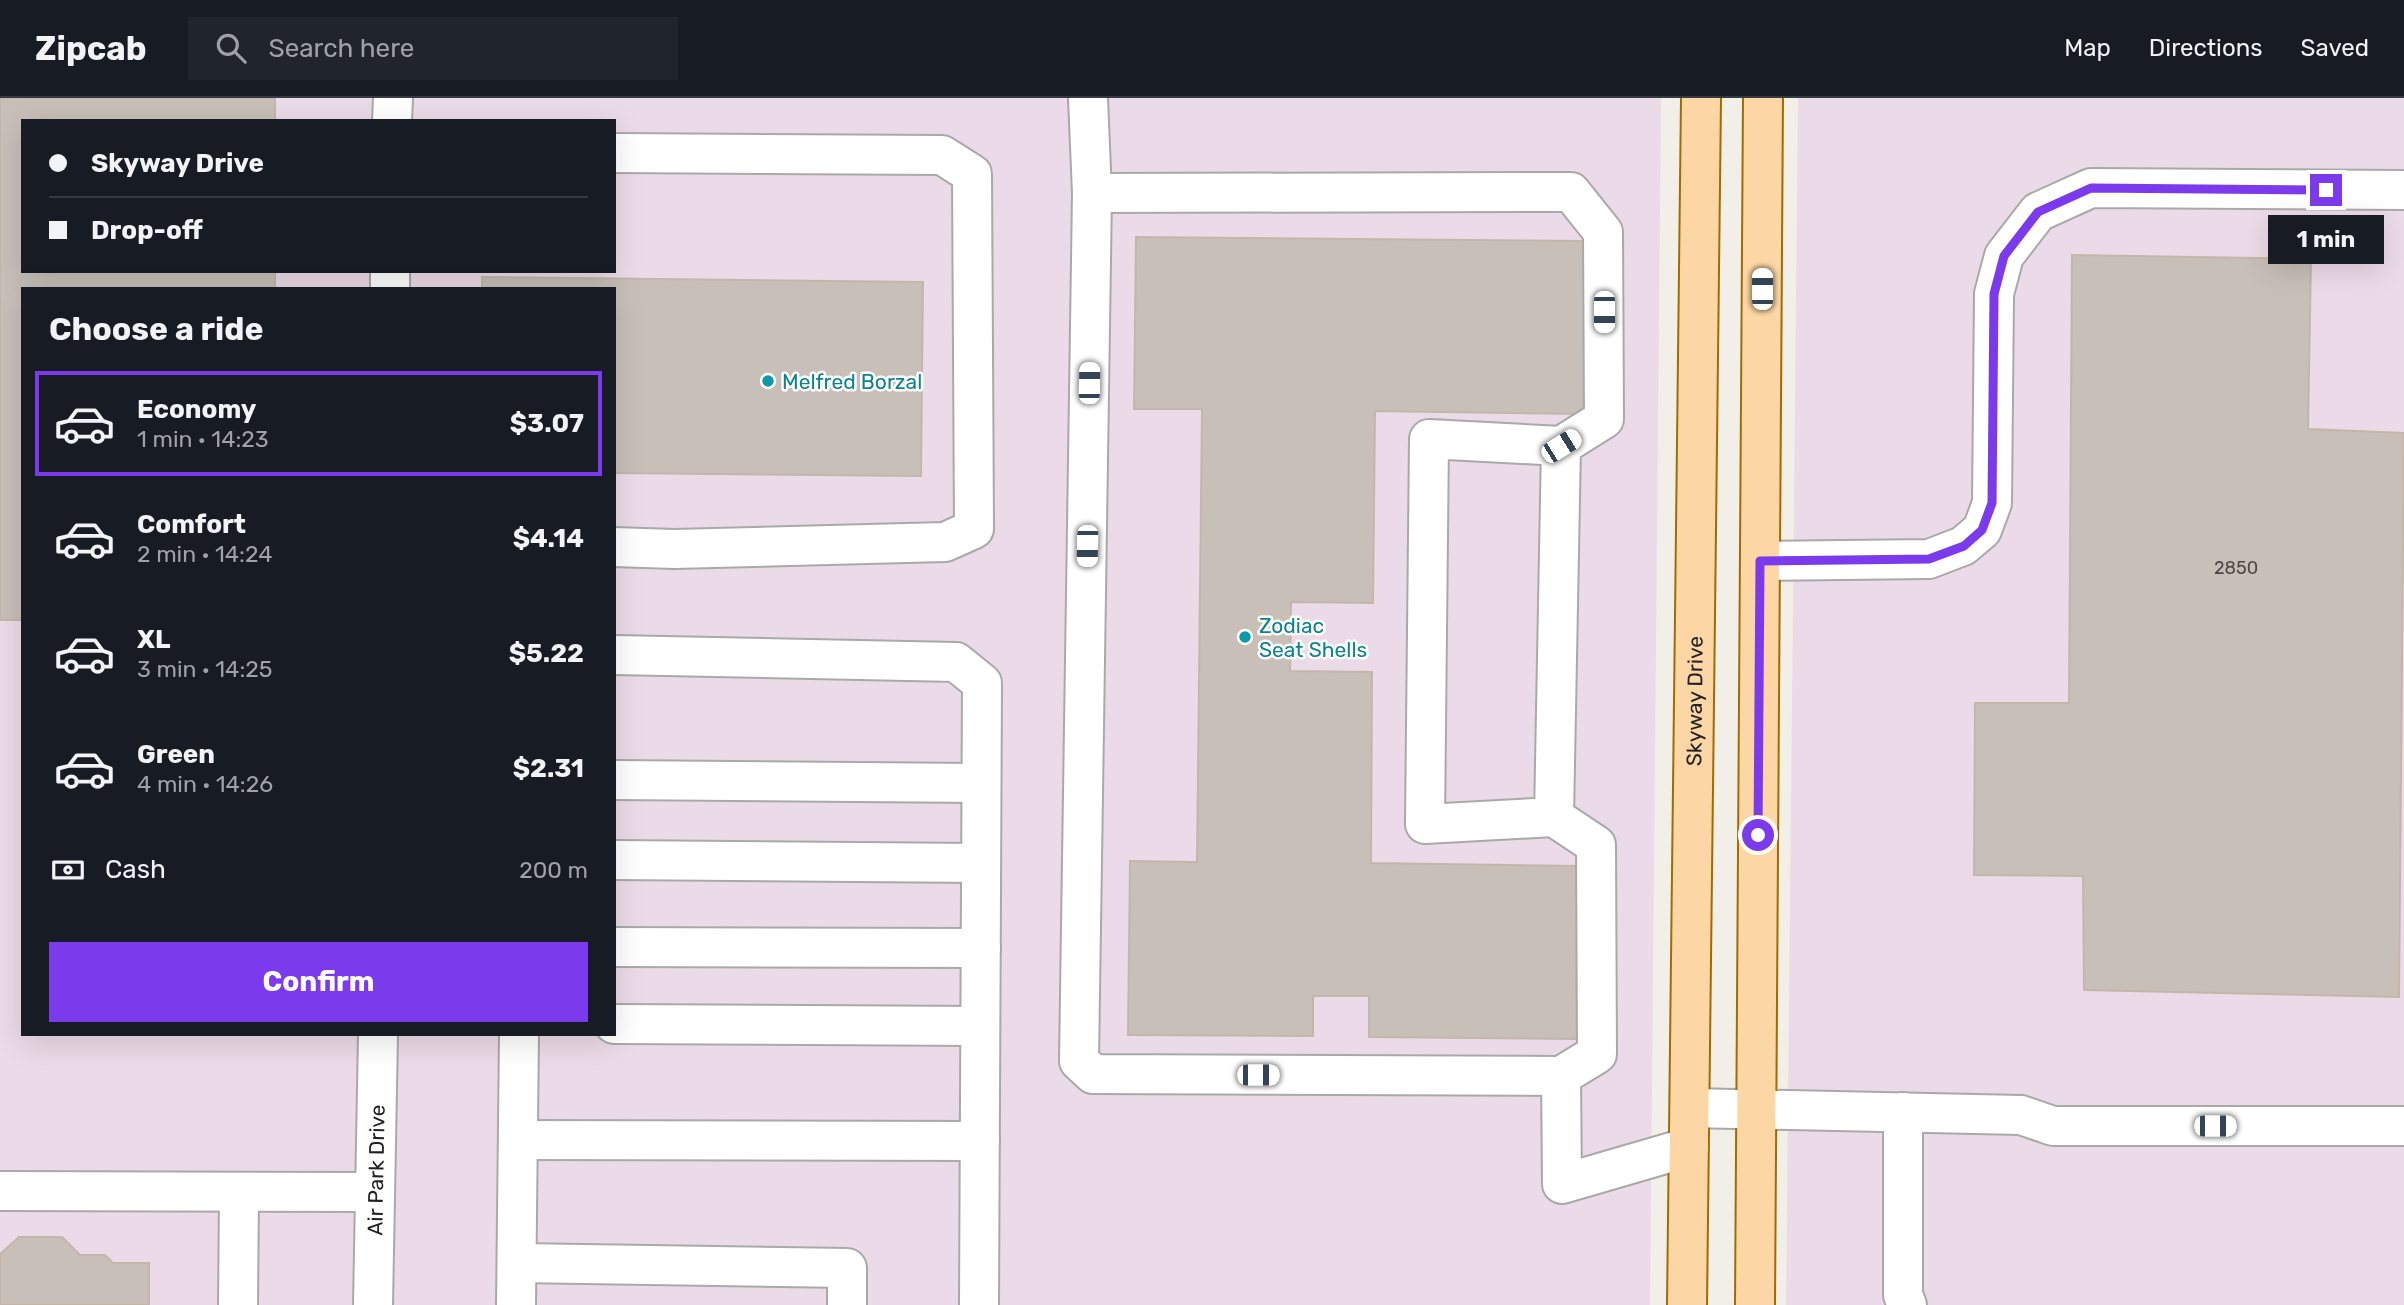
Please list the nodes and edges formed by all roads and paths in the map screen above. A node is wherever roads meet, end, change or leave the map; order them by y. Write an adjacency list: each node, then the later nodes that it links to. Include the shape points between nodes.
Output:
1 (393, 98): 5 (street)
2 (1088, 98): 8 (street)
3 (1701, 98): 25 (main road, Skyway Drive)
4 (1763, 98): 11 (main road)
5 (392, 119)
6 (616, 153): 10 (street, via 942,155 972,174 974,529 944,542)
7 (2404, 190): 11 (street, via 2091,188 2038,212 2004,256 1994,294 1992,503 1982,530 1964,546 1929,559)
8 (1092, 193): 9 (street, via 1571,192 1603,232 1604,419); 24 (street, via 1079,1061 1093,1074)
9 (1561, 446): 15 (street); 15 (street, via 1429,439 1425,824)
10 (616, 547)
11 (1760, 561): 26 (main road)
12 (616, 655): 14 (street, via 957,662 982,683)
13 (616, 780): 14 (street)
14 (981, 782): 17 (street)
15 (1554, 817): 24 (street, via 1596,845 1597,1054)
16 (616, 860): 17 (street)
17 (981, 863): 19 (street)
18 (616, 947): 19 (street)
19 (981, 948): 21 (street)
20 (616, 1024): 21 (street)
21 (980, 1026): 30 (street)
22 (378, 1036): 33 (street, Air Park Drive)
23 (519, 1036): 29 (street)
24 (1561, 1076): 31 (street, via 1562,1184)
25 (1690, 1108): 26 (street); 31 (main road, Skyway Drive)
26 (1756, 1108): 27 (street); 42 (main road)
27 (1903, 1112): 28 (street, via 2021,1115 2053,1126); 43 (street, via 1903,1296)
28 (2404, 1126)
29 (518, 1140): 30 (street); 35 (street)
30 (980, 1141): 40 (street)
31 (1689, 1147): 41 (main road, Skyway Drive)
32 (0, 1191): 34 (street)
33 (375, 1192): 34 (street); 37 (street, Air Park Drive)
34 (239, 1194): 36 (street)
35 (517, 1263): 38 (street); 39 (street, via 847,1268)
36 (238, 1305)
37 (373, 1305)
38 (516, 1305)
39 (847, 1305)
40 (979, 1305)
41 (1687, 1305)
42 (1755, 1305)
43 (1907, 1305)

